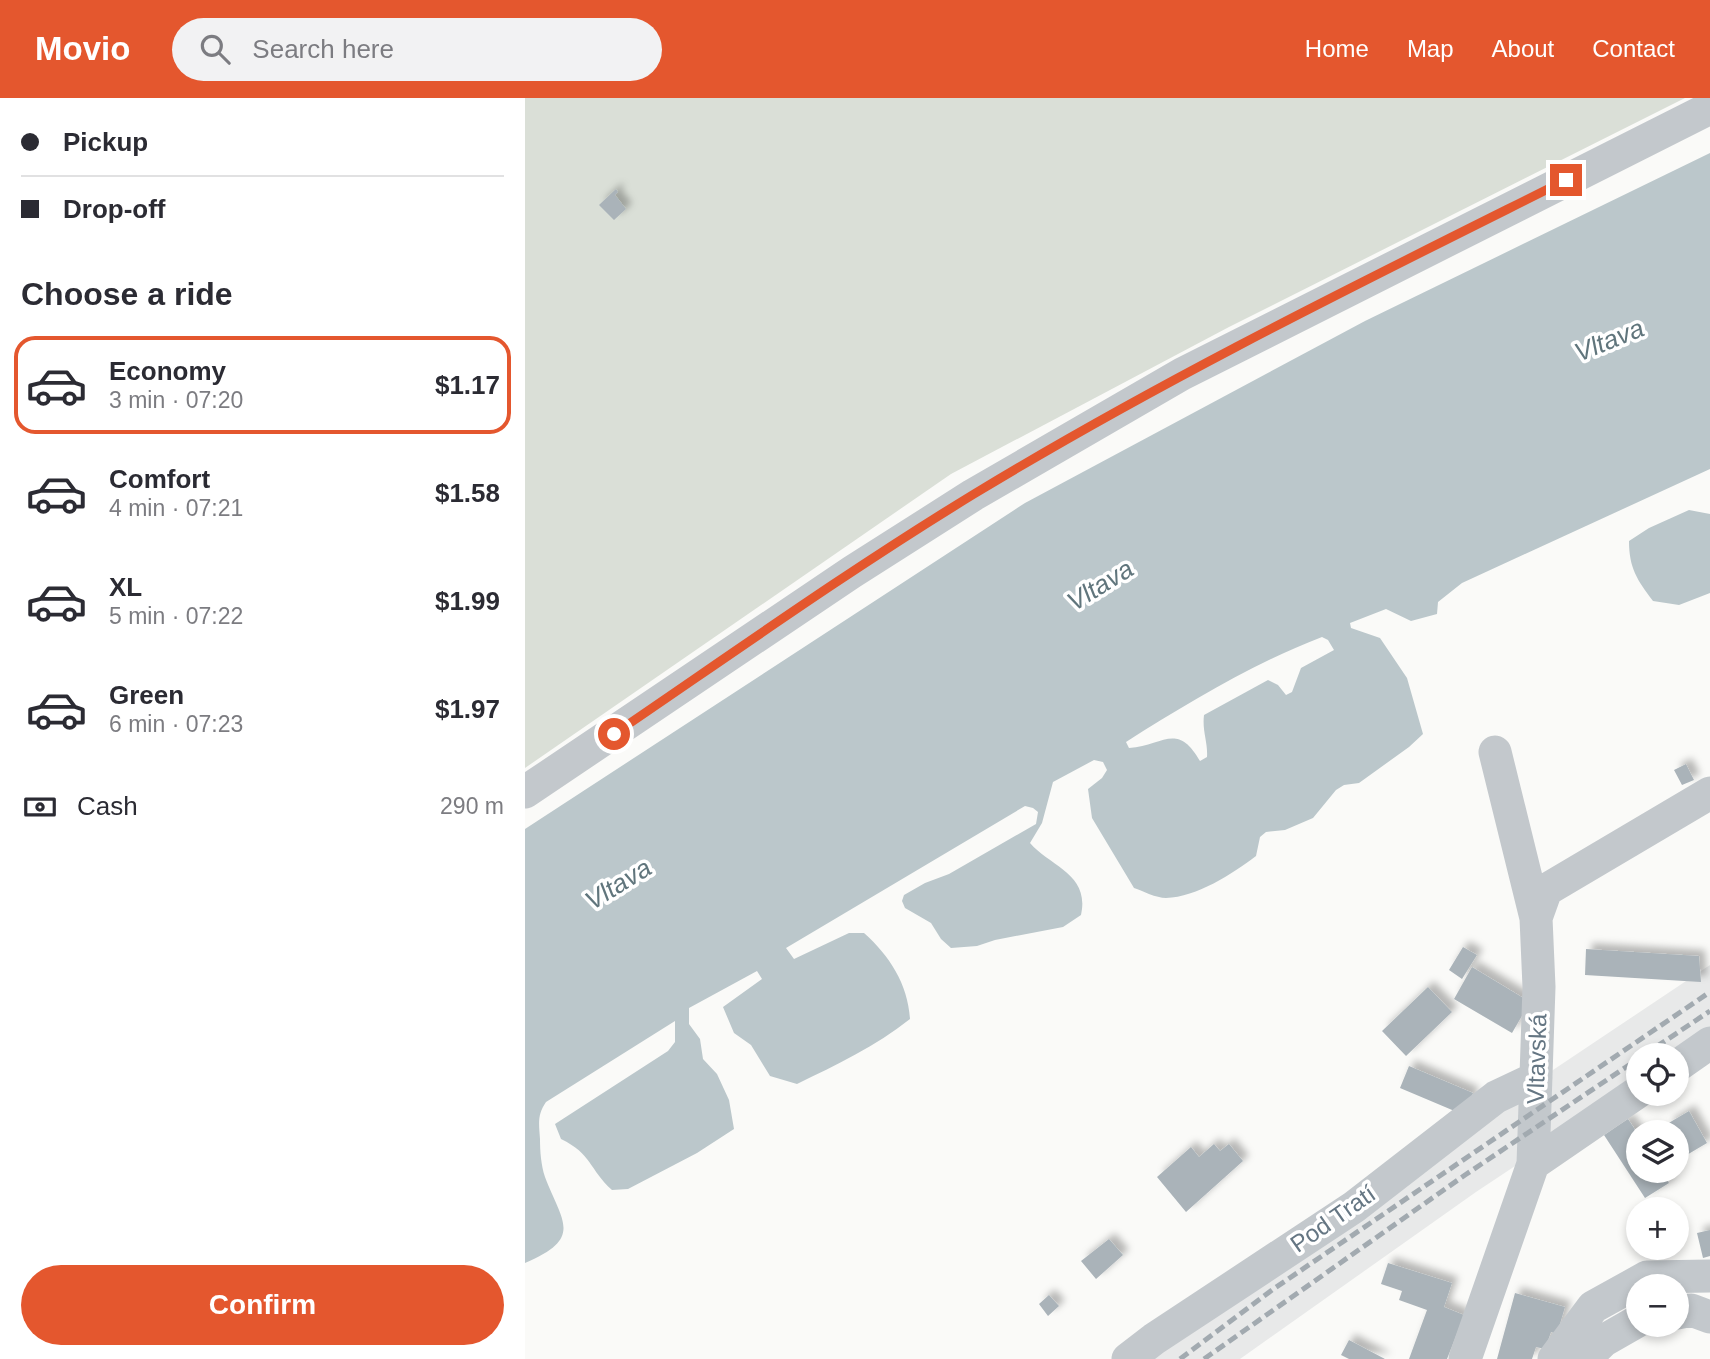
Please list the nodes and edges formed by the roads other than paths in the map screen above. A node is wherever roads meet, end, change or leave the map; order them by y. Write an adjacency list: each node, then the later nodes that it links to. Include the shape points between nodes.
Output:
1 (1710, 108): 3 (street, via 1182,374 996,481)
2 (1495, 752): 5 (street, Vltavská)
3 (525, 792)
4 (1710, 793): 5 (street, via 1546,890)
5 (1535, 918): 8 (street, Vltavská, via 1539,987)
6 (1710, 1043): 7 (street)
7 (1689, 1058)
8 (1536, 1079): 10 (street, Vltavská); 15 (street, Pod Tratí, via 1496,1097 1354,1207)
9 (1626, 1100): 10 (street)
10 (1533, 1164): 16 (street, Vltavská)
11 (1710, 1276): 17 (street, via 1647,1278 1593,1307)
12 (1689, 1310): 13 (street)
13 (1710, 1317)
14 (1626, 1328): 18 (street, via 1603,1340)
15 (1128, 1359)
16 (1465, 1359)
17 (1554, 1359)
18 (1585, 1359)

